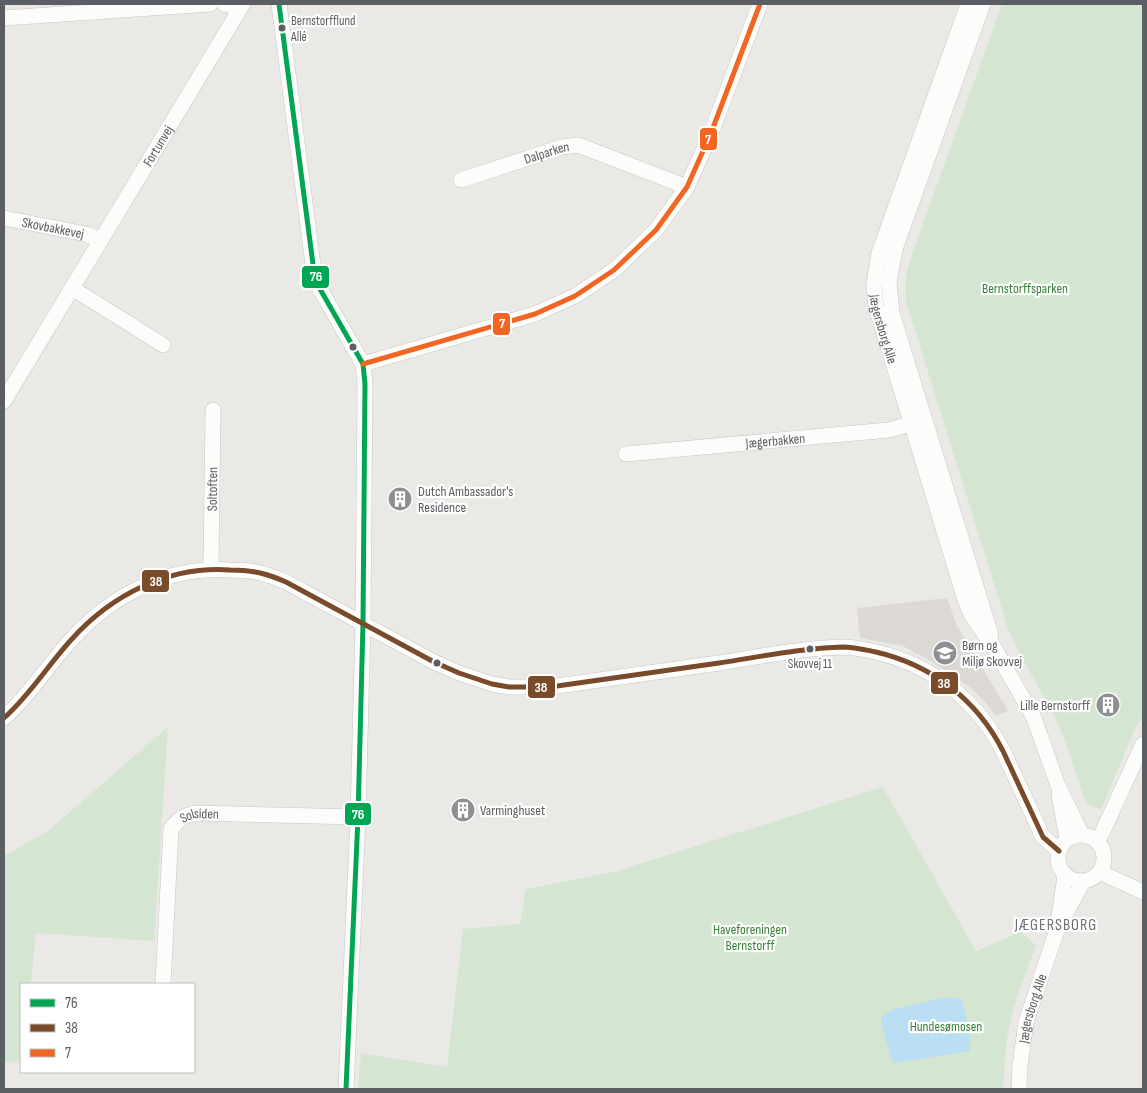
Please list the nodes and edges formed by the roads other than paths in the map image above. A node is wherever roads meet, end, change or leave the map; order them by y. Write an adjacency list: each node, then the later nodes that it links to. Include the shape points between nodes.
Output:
1 (210, 4): 8 (street)
2 (224, 4): 7 (street)
3 (279, 4): 15 (street, via 314,272 320,289)
4 (760, 4): 10 (street, via 711,133)
5 (968, 4): 19 (street, Jægersborg Alle, via 876,262 874,285 878,316)
6 (983, 4): 19 (street, Jægersborg Alle, via 895,248 890,271 892,313)
7 (241, 6): 12 (street, Fortunvej)
8 (4, 18)
9 (461, 180): 10 (street, Dalparken, via 562,147 578,145)
10 (686, 187): 15 (street, via 656,230 614,270 575,296 535,314)
11 (4, 218): 12 (street, Skovbakkevej, via 86,234)
12 (100, 240): 13 (street, Fortunvej)
13 (72, 288): 14 (street); 16 (street, Fortunvej)
14 (163, 345)
15 (363, 364): 22 (street)
16 (10, 378): 17 (street, Fortunvej)
17 (4, 401)
18 (213, 410): 21 (street, Soltoften)
19 (918, 422): 20 (street, Jægerbakken, via 889,430); 27 (street, Jægersborg Alle, via 996,651 1034,718 1057,783)
20 (626, 454)
21 (211, 568): 22 (street, via 263,573); 23 (street, via 181,572 152,582 123,597 91,620)
22 (363, 623): 25 (street); 27 (street, via 459,674 520,688 550,687 844,647 897,658 946,682 980,714 996,738 1042,837)
23 (4, 718)
24 (1143, 744): 26 (street)
25 (358, 818): 33 (street, Solsiden, via 195,813 178,820 171,829); 34 (street)
26 (1097, 841): 27 (street, via 1089,836); 28 (street, via 1104,856)
27 (1069, 842): 29 (street, via 1058,862)
28 (1100, 872): 30 (street); 31 (street)
29 (1066, 876): 30 (street); 32 (street, Jægersborg Alle)
30 (1083, 882): 32 (street, Jægersborg Alle)
31 (1143, 892)
32 (1057, 930): 35 (street, Jægersborg Alle, via 1026,1022)
33 (163, 983)
34 (346, 1089)
35 (1019, 1089)

